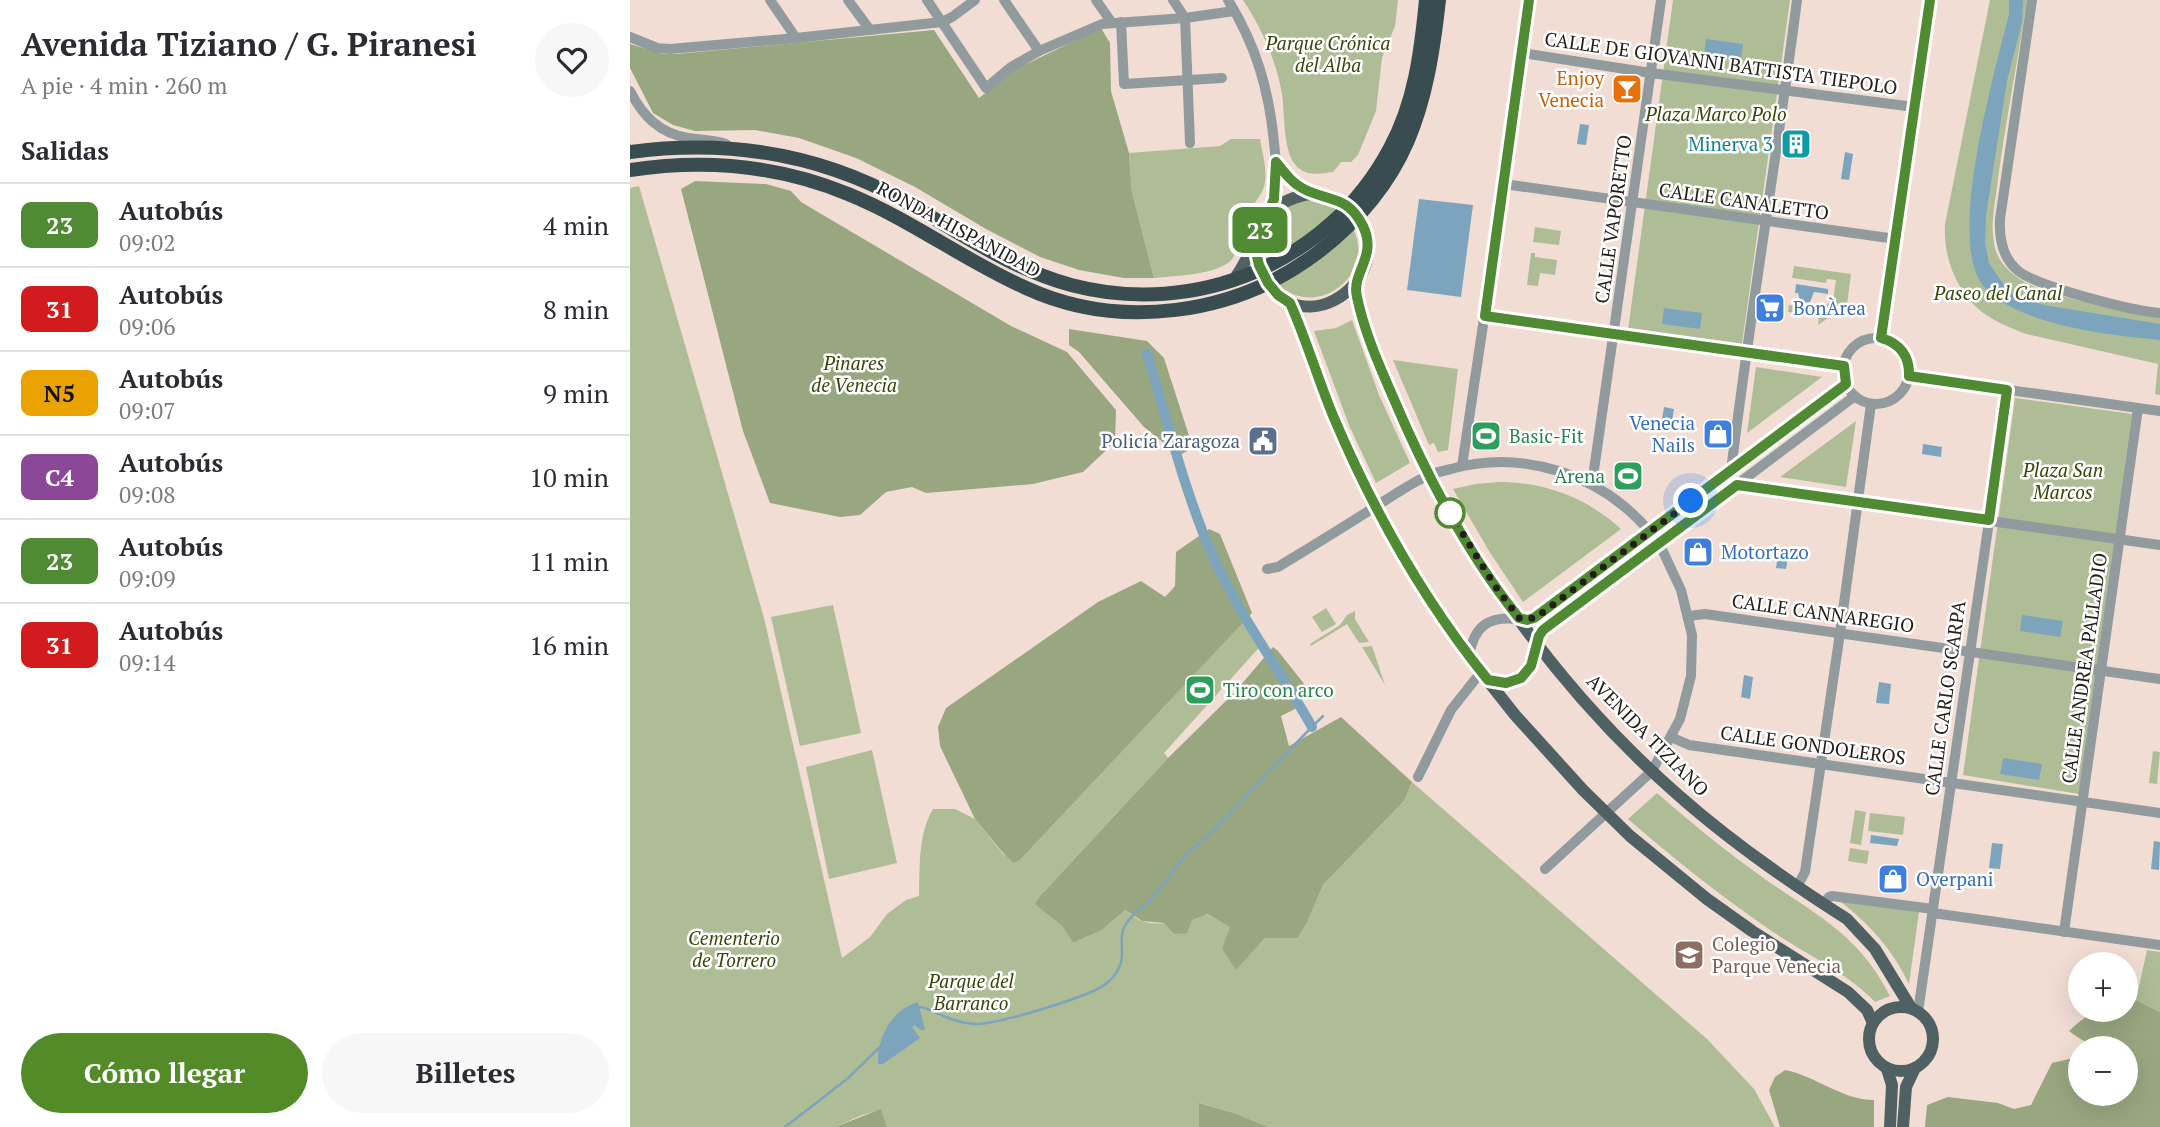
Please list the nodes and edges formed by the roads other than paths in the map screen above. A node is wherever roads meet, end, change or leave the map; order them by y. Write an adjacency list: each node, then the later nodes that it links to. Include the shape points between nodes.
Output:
1 (770, 0): 21 (street)
2 (848, 0): 19 (street)
3 (927, 0): 17 (street)
4 (975, 0): 17 (street)
5 (1004, 0): 22 (street)
6 (1096, 0): 18 (street)
7 (1173, 0): 16 (street)
8 (1426, 0): 39 (highway, RONDA HISPANIDAD, via 1416,75 1402,123)
9 (1439, 0): 39 (highway, RONDA HISPANIDAD, via 1419,116 1392,172 1377,193)
10 (1529, 0): 23 (street)
11 (1661, 0): 24 (street, CALLE VAPORETTO)
12 (1797, 0): 28 (street)
13 (1930, 0): 29 (street)
14 (2032, 0): 47 (street, via 2000,219 2005,255 2035,282)
15 (1231, 3): 16 (street); 33 (street, via 1263,75)
16 (1185, 18): 18 (street); 26 (street)
17 (942, 22): 19 (street); 22 (street, via 986,88)
18 (1117, 22): 22 (street); 26 (street, via 1124,84)
19 (870, 30): 21 (street)
20 (630, 37): 21 (street, via 670,49)
21 (796, 38)
22 (1039, 51)
23 (1522, 53): 24 (street, CALLE DE GIOVANNI BATTISTA TIEPOLO); 35 (street)
24 (1651, 73): 28 (street, CALLE DE GIOVANNI BATTISTA TIEPOLO); 37 (street, CALLE VAPORETTO)
25 (1222, 78): 26 (street)
26 (1188, 79): 30 (street)
27 (630, 91): 31 (street, via 645,116 667,132)
28 (1785, 91): 29 (street, CALLE DE GIOVANNI BATTISTA TIEPOLO); 40 (street)
29 (1914, 107): 41 (street)
30 (1190, 143)
31 (733, 147): 32 (highway, RONDA HISPANIDAD); 44 (highway, RONDA HISPANIDAD, via 854,177 1003,258 1069,285 1129,295 1189,291)
32 (630, 152)
33 (1276, 162): 36 (street, via 1293,182); 38 (street)
34 (630, 170): 43 (highway, RONDA HISPANIDAD, via 719,164 815,182 871,204 1028,289 1095,309 1160,312 1195,307 1232,298)
35 (1504, 184): 37 (street, CALLE CANALETTO); 48 (street)
36 (1314, 194): 38 (main road, via 1291,199); 39 (main road, via 1336,199)
37 (1633, 203): 40 (street, CALLE CANALETTO); 49 (street, CALLE VAPORETTO)
38 (1269, 212): 42 (main road)
39 (1353, 212): 43 (highway, RONDA HISPANIDAD, via 1336,238 1308,260); 45 (main road, via 1368,242)
40 (1767, 221): 41 (street, CALLE CANALETTO); 51 (street)
41 (1896, 239): 50 (street)
42 (1254, 244): 43 (main road); 44 (main road)
43 (1265, 277): 44 (highway, RONDA HISPANIDAD); 46 (main road)
44 (1234, 280)
45 (1357, 281): 46 (main road, via 1346,294 1324,305); 62 (main road, AVENIDA TIZIANO, via 1356,296 1374,351)
46 (1290, 303): 66 (main road, via 1334,418)
47 (2160, 313)
48 (1485, 316): 49 (street); 60 (street)
49 (1615, 334): 51 (street); 63 (street, CALLE VAPORETTO)
50 (1881, 338): 52 (street, via 1857,345); 53 (street, via 1904,353)
51 (1746, 353): 52 (street); 61 (street)
52 (1844, 366): 54 (street)
53 (1909, 376): 55 (street); 57 (street, via 1893,400)
54 (1846, 384): 56 (street); 61 (street)
55 (2007, 390): 58 (street); 67 (street, CALLE CARLO SCARPA)
56 (1855, 396): 57 (street); 64 (street)
57 (1871, 404): 65 (street)
58 (2138, 408): 59 (street); 69 (street, CALLE ANDREA PALLADIO)
59 (2160, 411)
60 (1462, 466): 62 (street); 63 (street, via 1524,463)
61 (1731, 471): 68 (street)
62 (1429, 475): 66 (street); 74 (main road, AVENIDA TIZIANO, via 1482,566)
63 (1592, 484): 68 (street)
64 (1737, 485): 65 (street); 70 (street)
65 (1858, 502): 67 (street); 75 (street)
66 (1376, 506): 72 (street, via 1278,567); 78 (main road, via 1423,592)
67 (1989, 520): 69 (street); 77 (street, CALLE CARLO SCARPA)
68 (1650, 531): 74 (street, via 1534,618)
69 (2120, 539): 71 (street); 79 (street, CALLE ANDREA PALLADIO)
70 (1659, 543): 73 (street); 76 (street, via 1543,630)
71 (2160, 545)
72 (1267, 569)
73 (1689, 616): 75 (street, CALLE CANNAREGIO, via 1705,614); 82 (street, via 1691,676)
74 (1519, 618): 76 (main road, AVENIDA TIZIANO); 78 (street, via 1495,620 1481,627)
75 (1840, 633): 77 (street, CALLE CANNAREGIO); 83 (street)
76 (1538, 645): 80 (street, via 1521,678 1506,683); 84 (main road, AVENIDA TIZIANO, via 1600,719)
77 (1970, 652): 79 (street, CALLE CANNAREGIO); 86 (street, CALLE CARLO SCARPA)
78 (1469, 656): 80 (main road)
79 (2101, 670): 81 (street, CALLE CANNAREGIO); 87 (street, CALLE ANDREA PALLADIO)
80 (1484, 676): 85 (street, via 1451,710); 89 (main road)
81 (2160, 679)
82 (1671, 737): 83 (street, CALLE GONDOLEROS, via 1689,745); 84 (street)
83 (1820, 764): 86 (street, CALLE GONDOLEROS); 91 (street, via 1805,872)
84 (1652, 771): 89 (street); 91 (main road, AVENIDA TIZIANO)
85 (1418, 777)
86 (1950, 782): 87 (street, CALLE GONDOLEROS); 93 (street, CALLE CARLO SCARPA)
87 (2082, 802): 88 (street, CALLE GONDOLEROS); 94 (street, CALLE ANDREA PALLADIO)
88 (2160, 813)
89 (1606, 814): 90 (street); 97 (main road, via 1707,899 1848,992 1867,1010)
90 (1545, 869)
91 (1797, 887): 92 (main road, AVENIDA TIZIANO)
92 (1824, 904): 93 (street, via 1832,896); 96 (main road, AVENIDA TIZIANO, via 1864,936)
93 (1933, 911): 94 (street); 96 (street, CALLE CARLO SCARPA)
94 (2064, 932): 95 (street)
95 (2160, 946)
96 (1915, 1010): 97 (main road, via 1895,1007); 98 (main road, via 1928,1021 1933,1043 1928,1058)
97 (1873, 1024): 99 (main road, via 1870,1049)
98 (1915, 1068): 99 (main road); 101 (main road, via 1906,1087)
99 (1887, 1069): 100 (main road, via 1892,1085)
100 (1890, 1127)
101 (1903, 1127)

